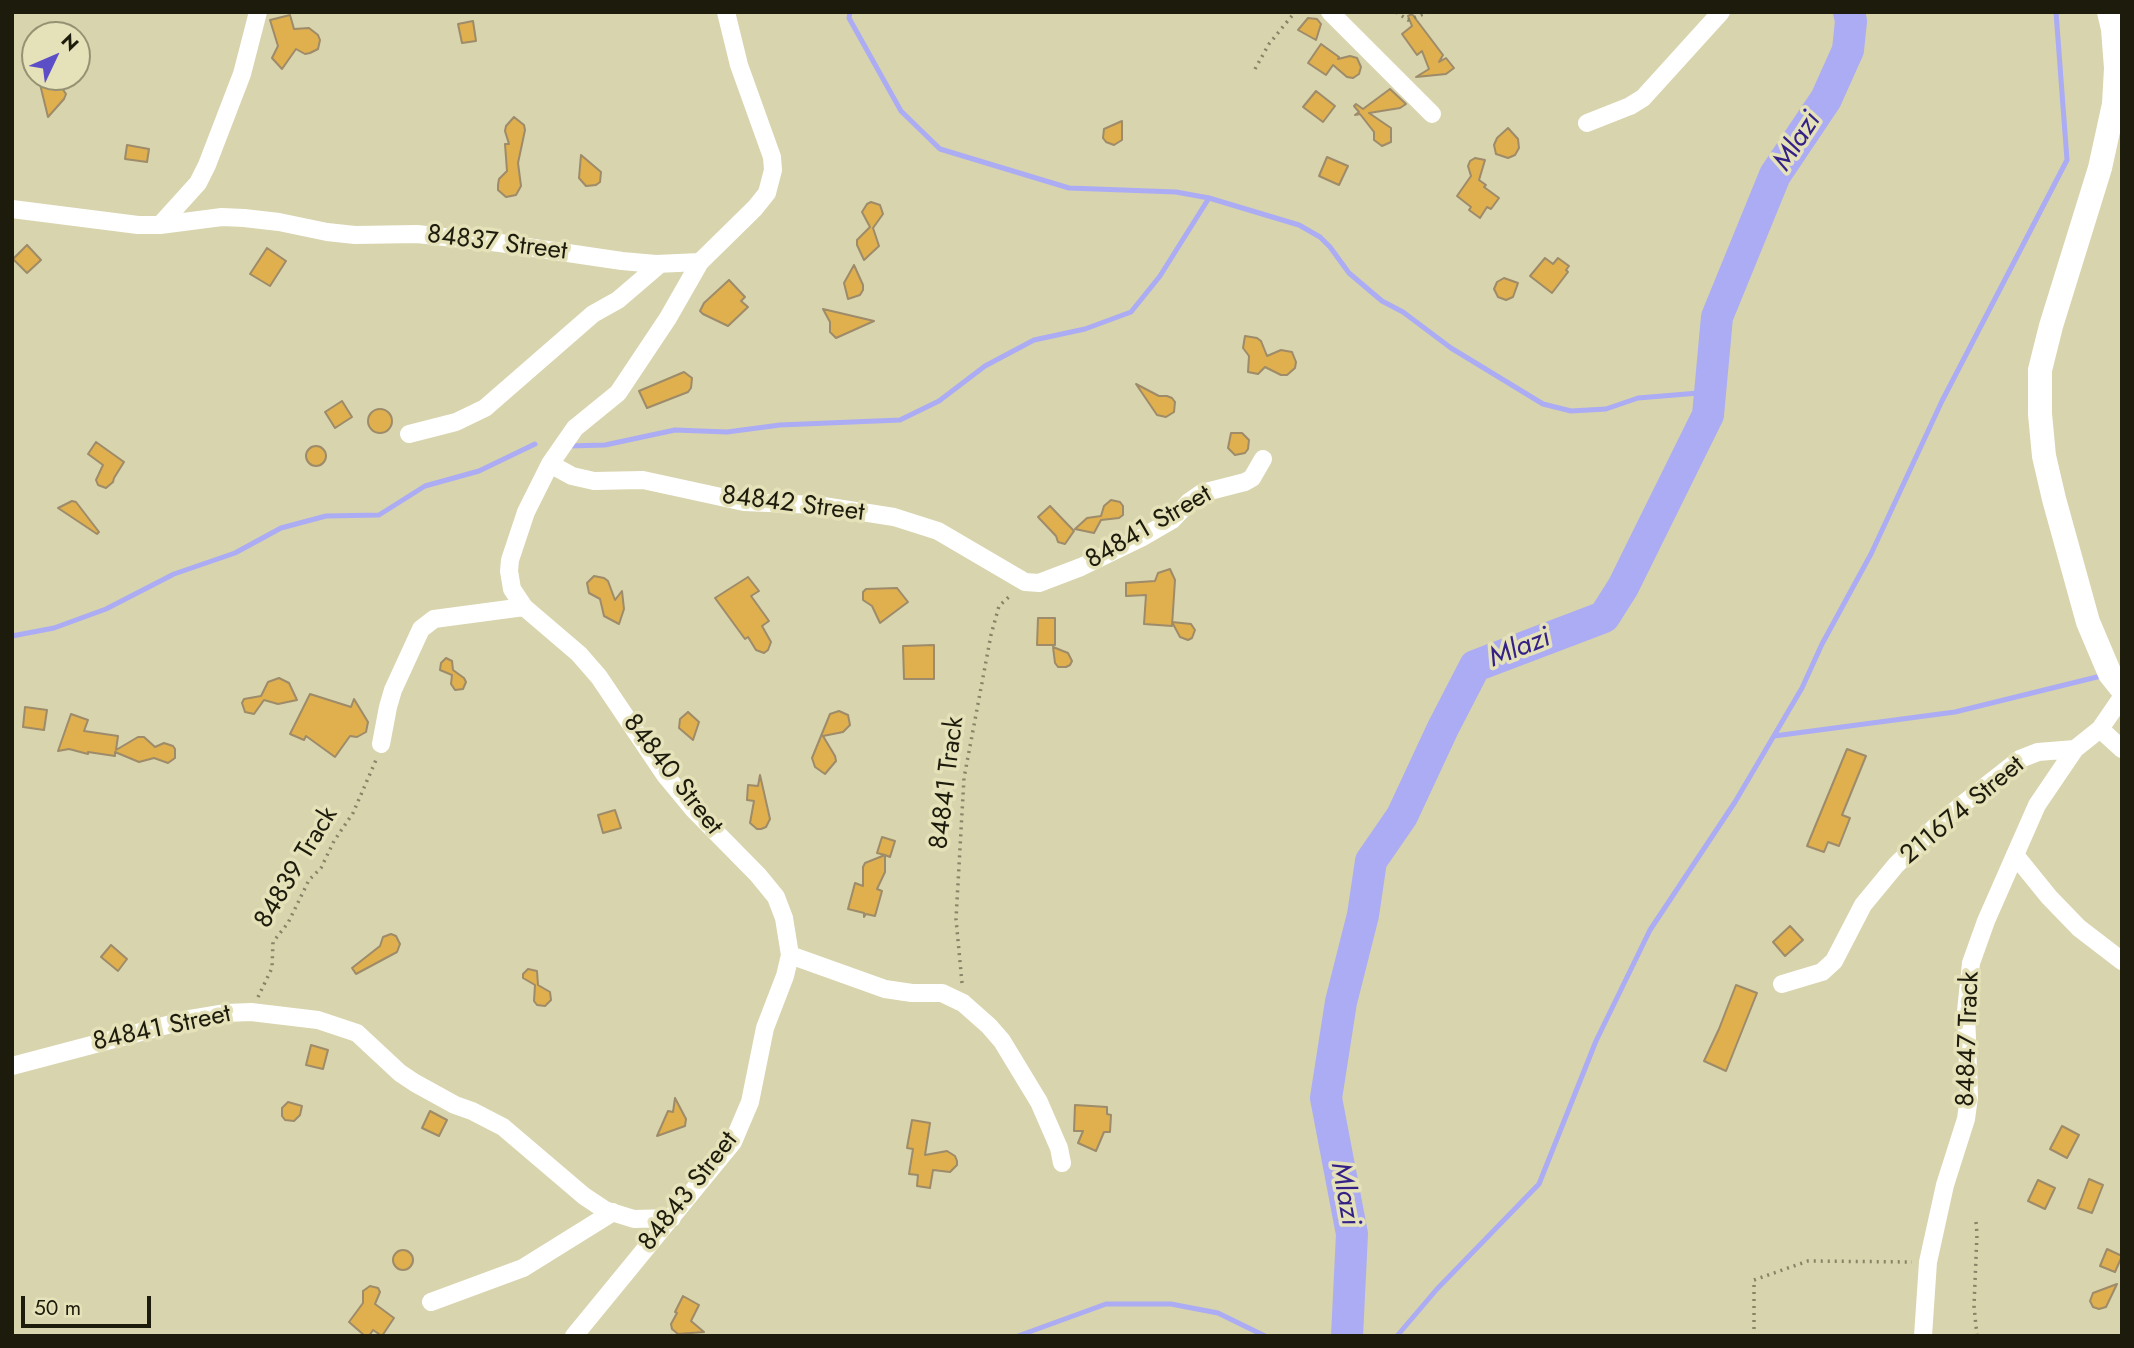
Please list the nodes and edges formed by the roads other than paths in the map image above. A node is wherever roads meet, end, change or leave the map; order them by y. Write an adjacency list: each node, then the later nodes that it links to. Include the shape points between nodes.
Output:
1 (258, 12): 9 (street, via 242,74 207,165 198,183)
2 (726, 12): 10 (street, via 773,170 766,193 755,208)
3 (1330, 12): 6 (street)
4 (1721, 12): 7 (street, via 1643,98)
5 (2109, 12): 17 (street, via 2116,68 2114,104 2040,370 2040,414 2044,456 2088,622 2110,674)
6 (1432, 114)
7 (1587, 123)
8 (12, 209): 9 (street, 84837 Street)
9 (160, 225): 11 (street, 84837 Street, via 244,218 327,232 417,233)
10 (700, 262): 11 (street, 84837 Street); 14 (street, 84840 Street, via 618,393 567,437)
11 (660, 264): 12 (street, via 618,300 593,314 485,408 456,422)
12 (410, 434)
13 (1263, 459): 15 (street, 84841 Street, via 1252,478 1202,493 1172,520 1141,538 1053,579)
14 (550, 464): 15 (street, 84842 Street, via 594,481 643,480 744,502 817,505 894,517 938,531); 16 (street, 84840 Street, via 526,512 509,571 512,589)
15 (1025, 582)
16 (524, 607): 20 (street, via 427,623 416,635 393,690); 24 (street, 84840 Street, via 599,677 665,775 776,897)
17 (2122, 689)
18 (2122, 697): 19 (street, 84847 Track)
19 (2100, 729): 21 (street, 84847 Track); 22 (street)
20 (381, 744)
21 (2075, 749): 23 (street, 84847 Track, via 2037,805); 26 (street, 211674 Street, via 2038,752 2021,759 1963,804 1896,865 1863,905 1834,961 1822,972)
22 (2122, 749)
23 (2015, 855): 25 (street, via 2079,929); 34 (street, 84847 Track, via 1971,963 1966,1011 1969,1097 1928,1262)
24 (790, 955): 27 (street, 84840 Street); 29 (street, via 885,989 942,993 963,1003 996,1032 1030,1087)
25 (2122, 961)
26 (1782, 984)
27 (765, 1028): 31 (street, 84843 Street, via 750,1102 733,1142)
28 (12, 1066): 30 (street, 84841 Street, via 226,1013 318,1020 357,1033 415,1083 503,1127 584,1196)
29 (1062, 1163)
30 (612, 1212): 31 (street, 84841 Street, via 634,1219); 32 (street, via 523,1268)
31 (672, 1218): 33 (street, 84843 Street)
32 (431, 1302)
33 (574, 1336)
34 (1923, 1336)

